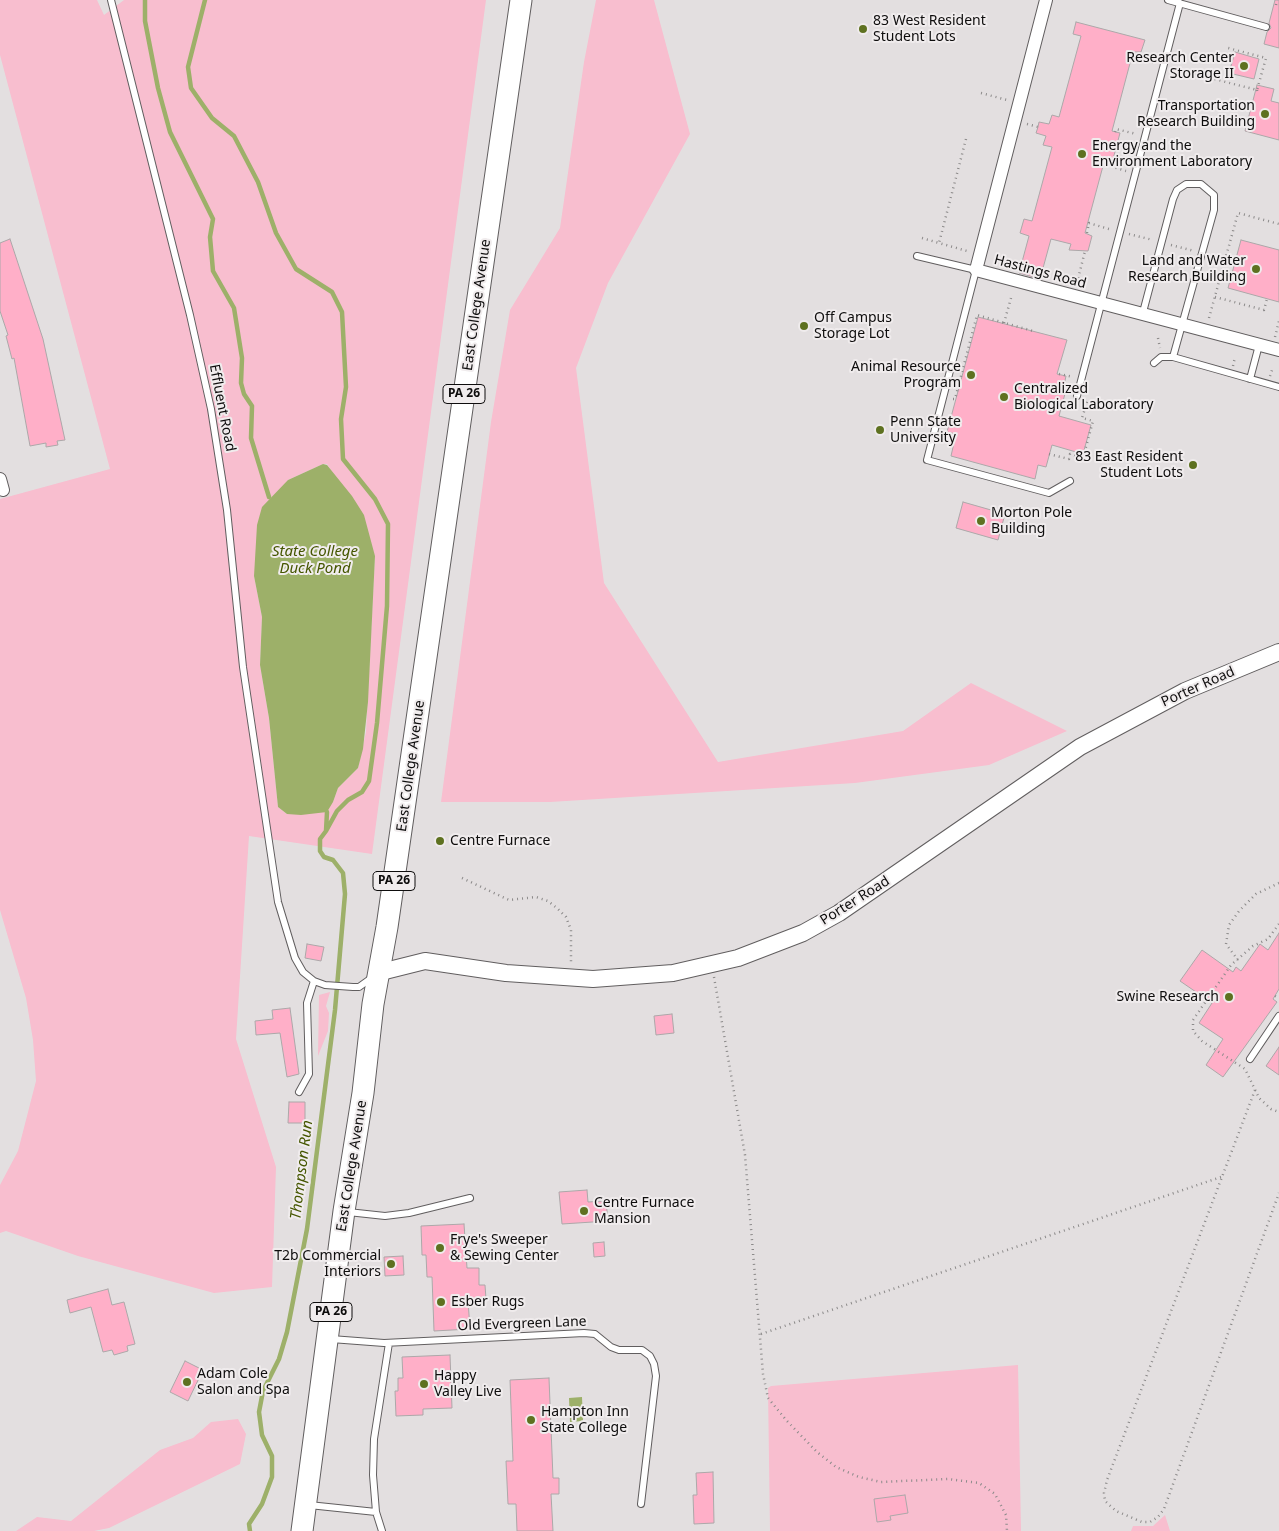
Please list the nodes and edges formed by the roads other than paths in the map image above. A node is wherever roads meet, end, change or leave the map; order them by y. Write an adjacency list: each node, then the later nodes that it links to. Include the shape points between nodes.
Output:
1 (111, 0): 22 (lane, Effluent Road, via 211,409 227,510 243,667 278,902 295,958 303,972)
2 (521, 0): 21 (main road, East College Avenue / PA 26)
3 (1046, 0): 8 (street, Hastings Road)
4 (1168, 0): 5 (lane)
5 (1180, 3): 6 (lane); 9 (lane)
6 (1266, 27)
7 (917, 256): 8 (lane)
8 (976, 270): 9 (street, Hastings Road); 19 (lane, via 927,460 1049,493)
9 (1100, 304): 10 (street, Hastings Road); 18 (lane)
10 (1142, 316): 11 (street, Hastings Road); 11 (lane, via 1177,190 1186,184 1201,184 1214,195 1215,200)
11 (1182, 326): 13 (street, Hastings Road); 14 (lane)
12 (1277, 344): 13 (street, Hastings Road)
13 (1259, 345): 16 (lane)
14 (1173, 357): 15 (lane, via 1161,357); 16 (lane)
15 (1154, 363)
16 (1250, 379): 17 (lane)
17 (1279, 387)
18 (1078, 396)
19 (1070, 481)
20 (1279, 652): 21 (street, Porter Road, via 1186,691 1080,747 839,913 803,933 746,955 712,965 636,977 570,978 425,961)
21 (380, 972): 22 (lane, via 359,987); 27 (main road, East College Avenue / PA 26)
22 (314, 981): 25 (lane, via 307,1003 309,1074)
23 (1279, 1016): 24 (lane)
24 (1250, 1059)
25 (299, 1092)
26 (470, 1198): 27 (lane, via 385,1216)
27 (344, 1211): 28 (main road, East College Avenue / PA 26)
28 (327, 1338): 29 (lane, Old Evergreen Lane); 31 (main road, East College Avenue / PA 26)
29 (389, 1343): 30 (lane, Old Evergreen Lane, via 584,1333 595,1334 618,1350 642,1350 650,1356 656,1376); 32 (lane, via 374,1439)
30 (641, 1504)
31 (305, 1505): 32 (lane); 33 (main road, East College Avenue / PA 26)
32 (376, 1512): 34 (lane)
33 (302, 1531)
34 (382, 1531)

